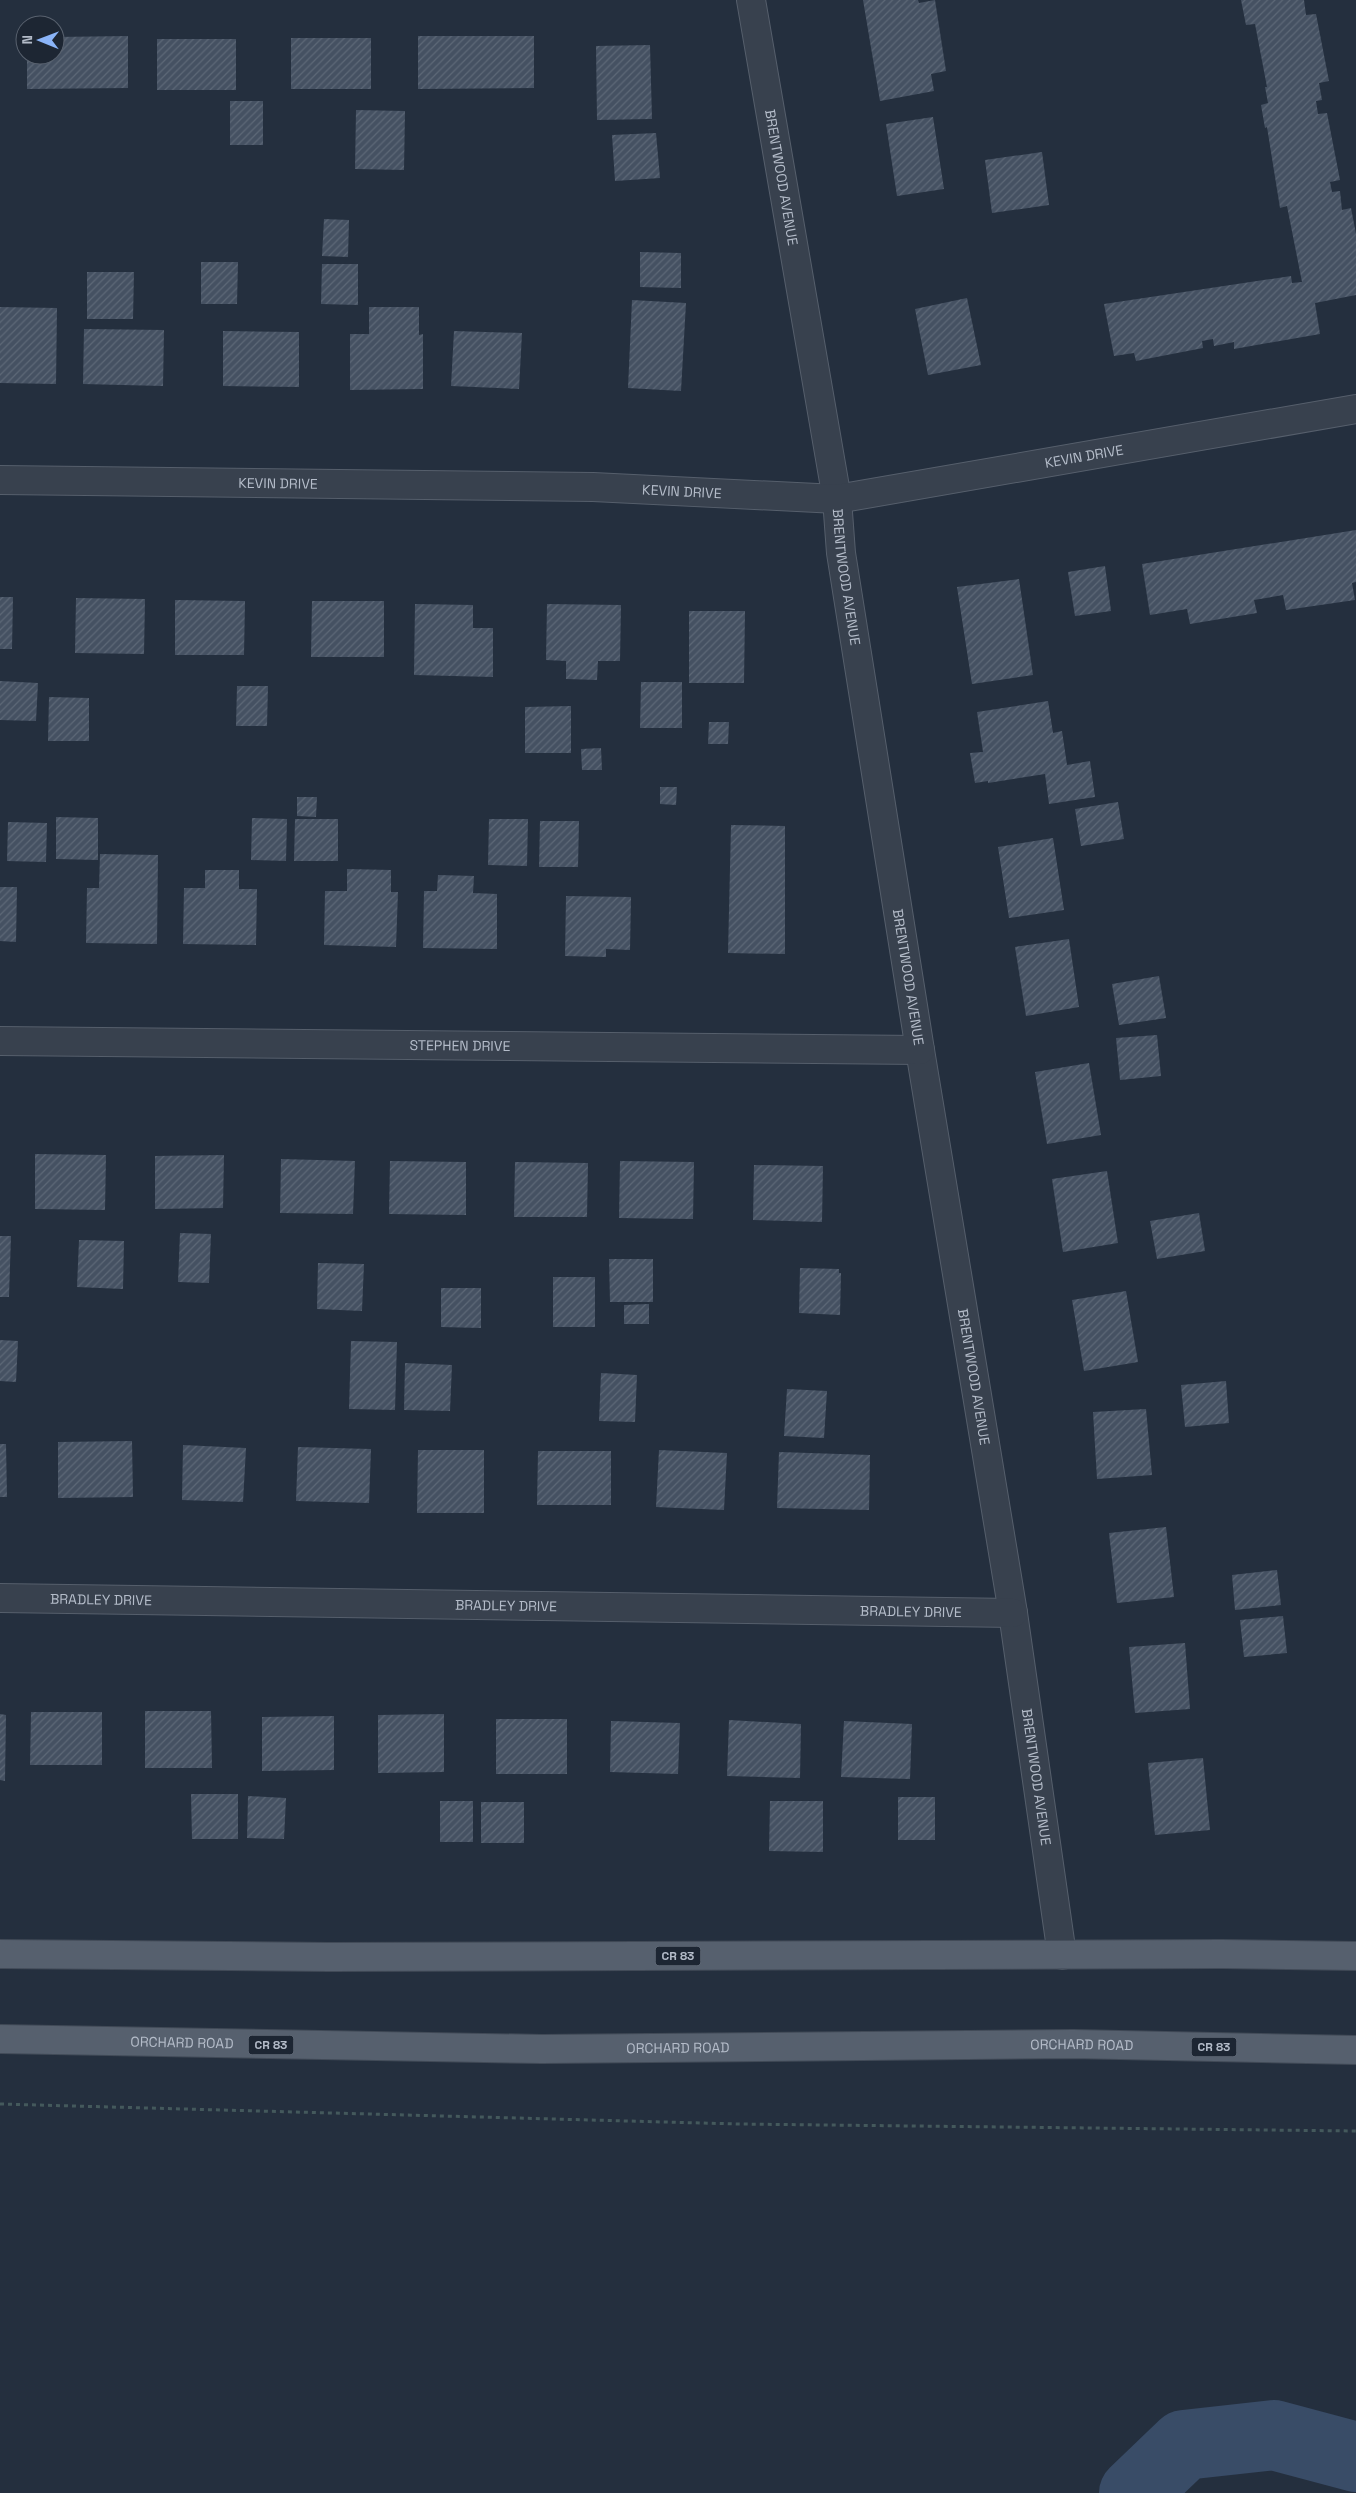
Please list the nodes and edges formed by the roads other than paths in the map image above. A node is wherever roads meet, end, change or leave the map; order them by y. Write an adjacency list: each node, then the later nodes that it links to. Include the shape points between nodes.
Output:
1 (751, 0): 4 (street, BRENTWOOD AVENUE)
2 (1356, 409): 4 (street, KEVIN DRIVE)
3 (0, 480): 4 (street, KEVIN DRIVE, via 593,488)
4 (837, 498): 6 (street, BRENTWOOD AVENUE, via 841,552)
5 (0, 1040): 6 (street, STEPHEN DRIVE)
6 (920, 1050): 8 (street, BRENTWOOD AVENUE)
7 (0, 1598): 8 (street, BRADLEY DRIVE)
8 (1013, 1612): 10 (street, BRENTWOOD AVENUE)
9 (0, 1954): 10 (main road, CR 83, via 319,1957)
10 (1062, 1955): 11 (main road, CR 83)
11 (1356, 1956)
12 (0, 2038): 13 (main road, ORCHARD ROAD / CR 83, via 542,2049 1073,2044)
13 (1356, 2050)

